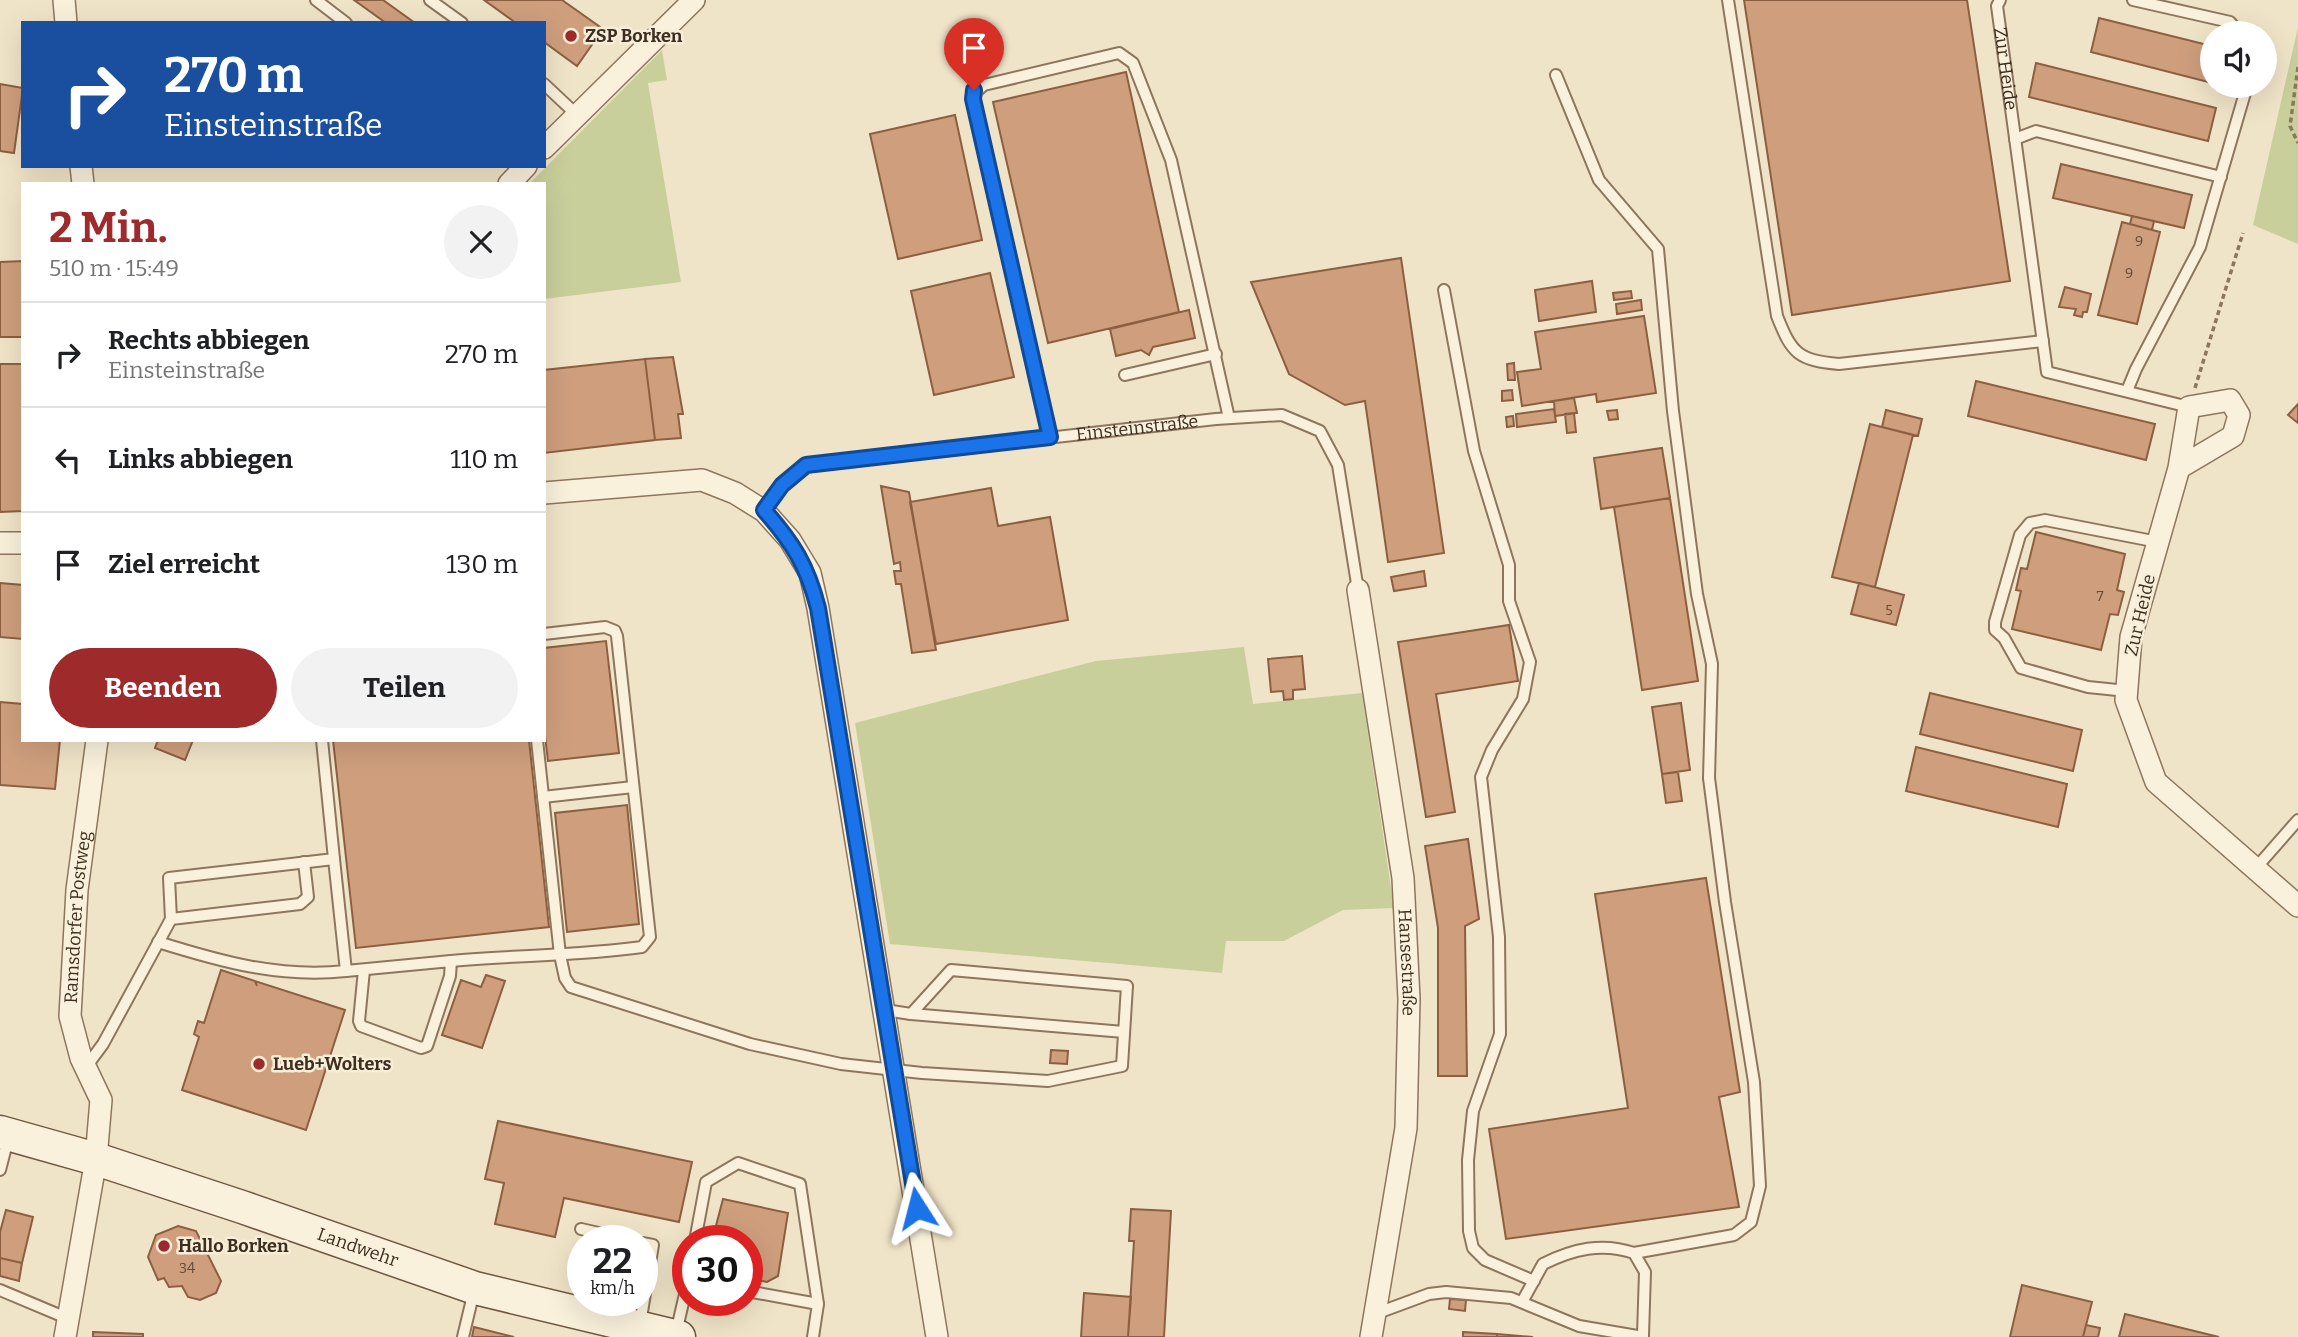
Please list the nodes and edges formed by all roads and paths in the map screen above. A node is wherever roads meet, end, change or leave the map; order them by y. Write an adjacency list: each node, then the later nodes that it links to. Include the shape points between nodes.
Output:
1 (64, 0): 8 (street)
2 (316, 0): 9 (lane)
3 (430, 0): 10 (lane)
4 (694, 0): 16 (street)
5 (1728, 0): 23 (lane, via 1777,316 1789,346 1809,361 1839,365)
6 (2000, 0): 17 (lane, Zur Heide, via 1997,6)
7 (2133, 0): 11 (lane)
8 (66, 21)
9 (343, 21)
10 (459, 21)
11 (2226, 21)
12 (2298, 67): 18 (path, via 2290,126)
13 (1556, 75): 64 (lane, via 1599,180 1658,249 1697,594 1712,664 1709,778 1756,1108 1760,1186 1751,1222 1734,1235)
14 (546, 86): 16 (lane)
15 (2243, 98): 20 (lane)
16 (577, 115): 19 (street)
17 (2015, 139): 20 (lane, Zur Heide, via 2036,131); 23 (lane, Zur Heide)
18 (2298, 143)
19 (546, 146)
20 (2221, 177): 26 (lane, via 2200,247)
21 (2244, 233): 27 (path)
22 (1444, 290): 65 (lane, via 1474,451 1509,565 1509,601 1531,662 1523,699 1481,777 1499,937 1500,1034 1473,1111 1469,1231 1473,1248 1485,1260)
23 (2043, 341): 26 (lane, Zur Heide, via 2047,372)
24 (1216, 355): 25 (lane); 28 (lane); 29 (lane, via 1171,160 1129,58 1111,54 978,88 973,99)
25 (1125, 375)
26 (2127, 391): 27 (lane, Zur Heide)
27 (2189, 407): 30 (street, Zur Heide); 30 (street, Zur Heide, via 2230,400 2239,415 2233,436)
28 (1229, 418): 29 (lane, Einsteinstraße); 36 (lane, Einsteinstraße, via 1282,415 1320,431 1338,465)
29 (1050, 437): 32 (lane, Einsteinstraße, via 806,465 782,485)
30 (2179, 468): 34 (street, Zur Heide)
31 (546, 493): 32 (street, via 702,480)
32 (764, 510): 55 (street, via 810,573)
33 (21, 542): 35 (street)
34 (2158, 542): 38 (street, Zur Heide, via 2131,638); 38 (lane, via 2045,520 2030,523 2020,535 1995,622 1995,630 2021,668 2088,687)
35 (0, 543)
36 (1358, 590): 71 (street, Hansestraße, via 1403,878 1409,999 1406,1128)
37 (546, 634): 42 (lane, via 604,627 615,631)
38 (2127, 691): 47 (street, Zur Heide, via 2126,700 2156,782)
39 (97, 742): 58 (street, Ramsdorfer Postweg, via 76,890 70,1016)
40 (322, 742): 45 (lane)
41 (537, 742): 43 (lane)
42 (633, 787): 43 (lane); 51 (lane, via 648,943)
43 (543, 797): 51 (lane)
44 (2298, 820): 47 (lane)
45 (334, 859): 46 (lane); 54 (lane)
46 (304, 862): 49 (lane, via 308,897 300,905); 49 (lane, via 169,878)
47 (2255, 869): 48 (street, Zur Heide)
48 (2298, 906)
49 (171, 919): 50 (lane)
50 (158, 942): 54 (lane, via 220,961 305,975); 58 (lane)
51 (560, 955): 52 (lane); 59 (lane, via 565,978 571,988 582,993 750,1044)
52 (450, 961): 53 (lane); 53 (lane, via 450,976 430,1042 421,1048 361,1026)
53 (363, 970): 54 (lane)
54 (346, 971)
55 (885, 1010): 56 (lane); 59 (street)
56 (911, 1014): 57 (lane); 57 (lane, via 951,970 1127,986)
57 (1125, 1032): 59 (lane, via 1122,1066 1048,1081)
58 (86, 1067): 61 (street, Ramsdorfer Postweg, via 101,1100)
59 (894, 1071): 79 (street)
60 (4, 1133): 61 (main road, Landwehr); 62 (lane)
61 (96, 1159): 66 (main road, Landwehr); 73 (street, Ramsdorfer Postweg)
62 (0, 1170)
63 (698, 1225): 70 (lane, via 706,1182 738,1163 800,1184)
64 (1634, 1254): 65 (lane, via 1612,1246 1583,1250 1543,1264); 75 (lane, via 1645,1272)
65 (1534, 1281): 69 (lane)
66 (475, 1288): 74 (main road, Landwehr); 76 (lane)
67 (0, 1290): 73 (lane)
68 (763, 1295): 70 (lane)
69 (1522, 1301): 71 (lane, via 1446,1292); 75 (lane, via 1579,1326)
70 (818, 1304): 78 (lane)
71 (1375, 1314): 80 (street, Hansestraße)
72 (681, 1316): 77 (lane)
73 (67, 1328)
74 (638, 1333): 77 (main road, Landwehr)
75 (1643, 1336)
76 (463, 1337)
77 (677, 1337)
78 (813, 1337)
79 (937, 1337)
80 (1371, 1337)

